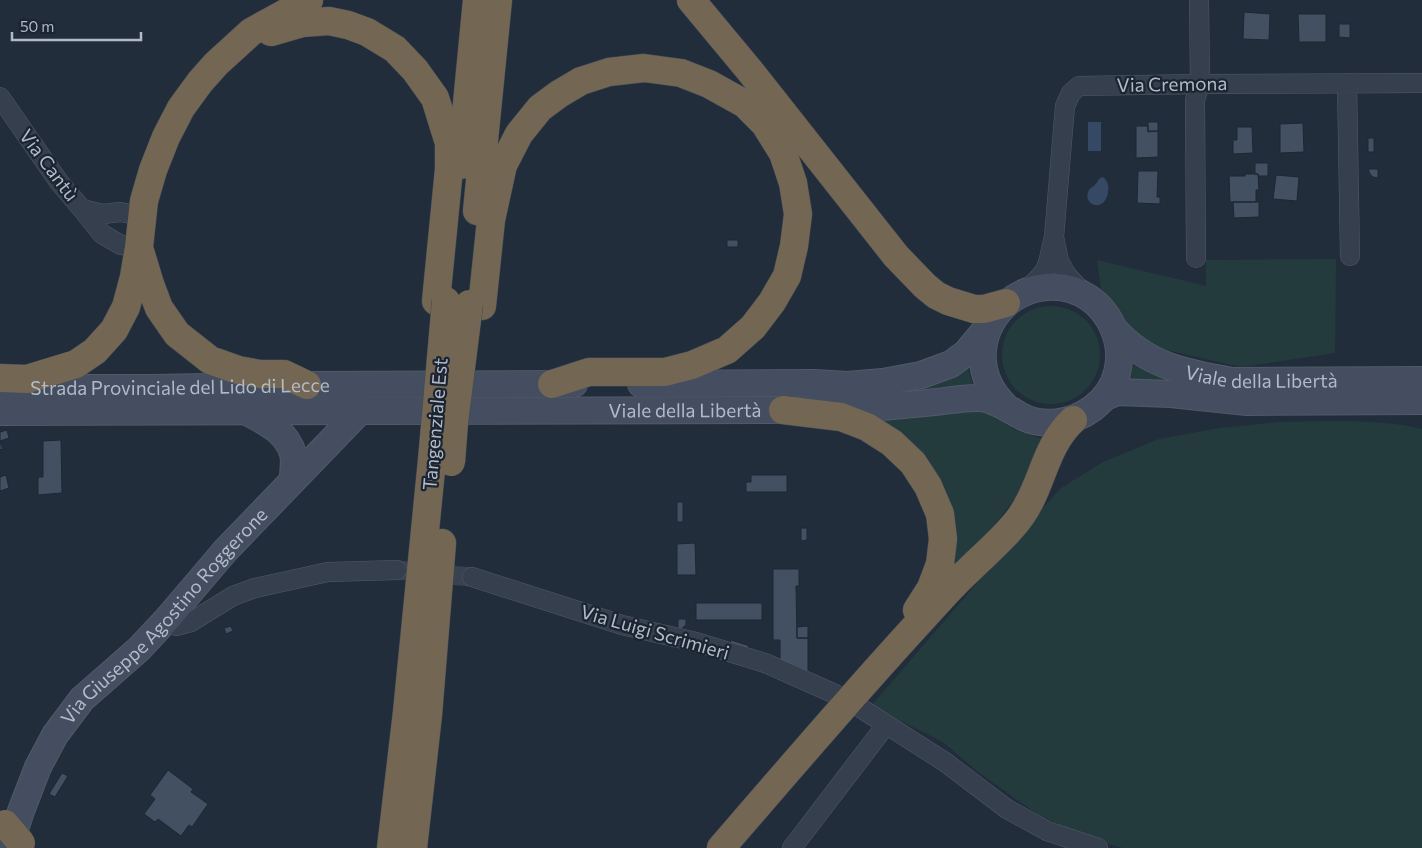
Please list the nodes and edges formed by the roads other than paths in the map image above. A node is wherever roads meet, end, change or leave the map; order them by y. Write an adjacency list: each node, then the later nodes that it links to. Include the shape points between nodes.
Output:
1 (309, 0): 6 (highway, via 250,32)
2 (477, 0): 19 (highway, via 454,232)
3 (498, 0): 19 (highway)
4 (691, 0): 17 (highway, via 896,256 925,286 948,301 974,309 984,309)
5 (1199, 0): 9 (street)
6 (216, 64): 12 (highway, via 181,108 166,137 153,170); 19 (highway, via 273,31 302,23 329,21 348,25 395,50 415,70 435,98 449,143)
7 (1348, 83): 8 (street, Via Cremona); 9 (street, Via Cremona); 15 (street)
8 (1422, 83)
9 (1200, 84): 13 (street, Via Cremona, via 1079,86 1070,93 1065,106); 16 (street, via 1195,100)
10 (0, 97): 11 (street, Via Cantù, via 59,182)
11 (82, 209): 12 (street, Via Cantù, via 103,214 120,212); 14 (street, Via Cantù, via 102,234 120,245)
12 (143, 216): 14 (highway)
13 (1054, 237): 17 (street, Via Cremona, via 1045,269); 18 (street, Via Cremona, via 1059,261 1066,274)
14 (139, 247): 23 (highway, via 126,307 114,330 95,351 76,364 53,371 27,378); 27 (highway, via 160,308 177,334 210,360 238,370 284,374)
15 (1350, 256)
16 (1196, 258)
17 (1015, 298): 18 (main road, Viale della Libertà, via 1041,288 1059,287); 20 (main road, Viale della Libertà, via 996,314)
18 (1091, 300): 21 (main road, Viale della Libertà, via 1102,309)
19 (458, 303): 26 (highway, via 491,220 503,165 519,134 540,108 559,94 581,81 609,72 644,68 681,73 745,104 765,124 783,152 798,214 787,276 772,302 753,327 727,350 692,366 665,372 590,372); 39 (highway, bridge, via 430,362); 39 (highway, bridge, via 474,365)
20 (990, 325): 26 (main road, Viale della Libertà, via 966,354 951,364 921,375 882,382 848,385); 33 (main road, Viale della Libertà, via 983,344 985,374 991,388)
21 (1114, 329): 25 (main road, Viale della Libertà, via 1135,350 1180,370 1232,381); 29 (main road, Viale della Libertà, via 1119,364 1112,387)
22 (1422, 370): 25 (main road)
23 (0, 378)
24 (1422, 380): 25 (main road, Viale della Libertà)
25 (1279, 381)
26 (552, 384): 30 (main road, Viale della Libertà)
27 (308, 385): 28 (main road, Strada Provinciale del Lido di Lecce); 30 (main road, Strada Provinciale del Lido di Lecce)
28 (0, 388)
29 (1105, 397): 32 (main road, Viale della Libertà, via 1117,392 1140,392 1247,402); 38 (main road, Viale della Libertà, via 1094,408)
30 (360, 398): 34 (main road, Viale della Libertà); 35 (main road, Strada Provinciale del Lido di Lecce); 40 (main road, Via Giuseppe Agostino Roggerone)
31 (1422, 401): 32 (main road, Viale della Libertà)
32 (1340, 402): 37 (main road, via 1375,405)
33 (1007, 408): 34 (main road, Viale della Libertà, via 984,399 964,398 884,407); 38 (main road, Viale della Libertà, via 1035,422)
34 (783, 410): 44 (highway, via 841,417 867,427 892,443 913,463 940,514 943,539 940,564 931,588)
35 (244, 411): 36 (main road, Strada Provinciale del Lido di Lecce); 40 (main road, via 270,424 285,438 293,455)
36 (0, 412)
37 (1422, 416)
38 (1073, 420): 44 (highway, via 1052,448 1021,516)
39 (445, 422): 47 (highway, Tangenziale Est, bridge)
40 (294, 478): 43 (main road, Via Giuseppe Agostino Roggerone, via 224,550)
41 (397, 570): 43 (street, via 328,572 254,588 233,596 190,622 176,626)
42 (472, 577): 45 (street, Via Luigi Scrimieri, via 622,625 696,642 765,663)
43 (168, 618): 49 (main road, Via Giuseppe Agostino Roggerone, via 139,649 82,699 55,735 38,767)
44 (870, 676): 54 (highway)
45 (835, 694)
46 (862, 709): 48 (street)
47 (417, 713): 50 (highway, via 390,762); 51 (highway, Tangenziale Est); 52 (highway, Tangenziale Est); 53 (highway, via 435,771)
48 (886, 726): 55 (street); 56 (street, via 945,762 1007,809 1047,831)
49 (12, 836)
50 (379, 848)
51 (391, 848)
52 (413, 848)
53 (428, 848)
54 (721, 848)
55 (792, 848)
56 (1098, 848)

